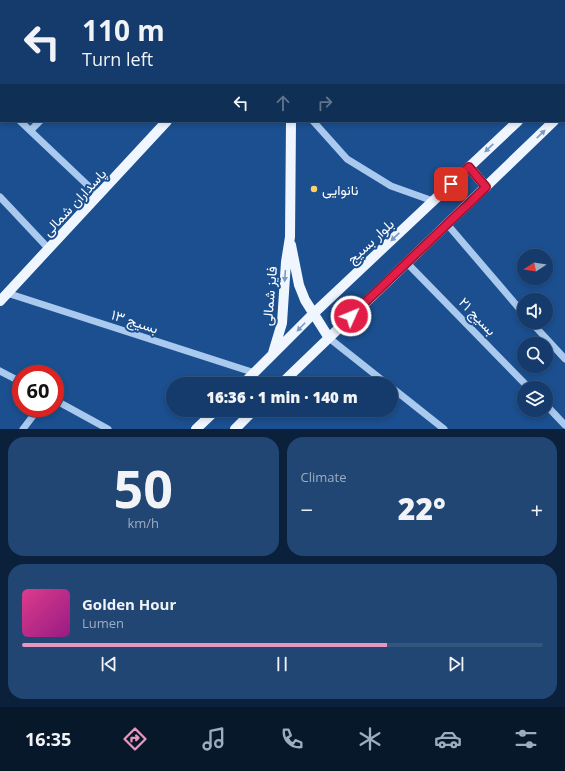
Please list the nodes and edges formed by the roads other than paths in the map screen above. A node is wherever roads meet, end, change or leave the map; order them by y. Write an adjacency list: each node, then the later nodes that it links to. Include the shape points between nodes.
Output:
1 (21, 122): 8 (street)
2 (39, 122): 8 (street)
3 (166, 122): 11 (main road, پاسداران شمالی)
4 (291, 122): 15 (main road, فایز شمالی)
5 (314, 122): 13 (street, via 347,159 391,186)
6 (517, 122): 9 (main road, بلوار بسیج, one-way to 9)
7 (553, 122): 10 (main road, one-way to 7)
8 (31, 130): 11 (street)
9 (469, 167): 10 (main road); 13 (main road, بلوار بسیج)
10 (486, 187): 14 (main road)
11 (99, 196): 16 (main road, پاسداران شمالی)
12 (0, 197): 16 (street)
13 (433, 201): 21 (main road, بلوار بسیج, one-way to 21)
14 (447, 224): 17 (main road); 20 (street)
15 (290, 237): 21 (main road, فایز شمالی, via 299,286); 24 (main road, فایز شمالی, one-way to 24, via 282,323)
16 (49, 249): 18 (main road, پاسداران شمالی)
17 (407, 263): 23 (main road); 32 (street, بسیج ۲۱)
18 (7, 293): 19 (main road, پاسداران شمالی); 27 (street, بسیج ۱۳)
19 (0, 301)
20 (517, 306)
21 (313, 314): 23 (main road, فایز شمالی); 24 (main road, بلوار بسیج, one-way to 24)
22 (537, 329): 25 (street)
23 (329, 338): 30 (main road); 31 (street)
24 (272, 357): 27 (main road, بلوار بسیج)
25 (565, 359)
26 (0, 371): 28 (street)
27 (255, 373): 29 (main road, بلوار بسیج)
28 (12, 377)
29 (251, 377)
30 (288, 377)
31 (378, 377)
32 (522, 381)
33 (398, 393): 44 (street)
34 (64, 405): 41 (street)
35 (553, 412): 39 (street)
36 (33, 417): 40 (street)
37 (209, 417): 42 (main road)
38 (247, 417): 43 (main road)
39 (565, 425)
40 (24, 429)
41 (108, 429)
42 (196, 429)
43 (235, 429)
44 (444, 429)

